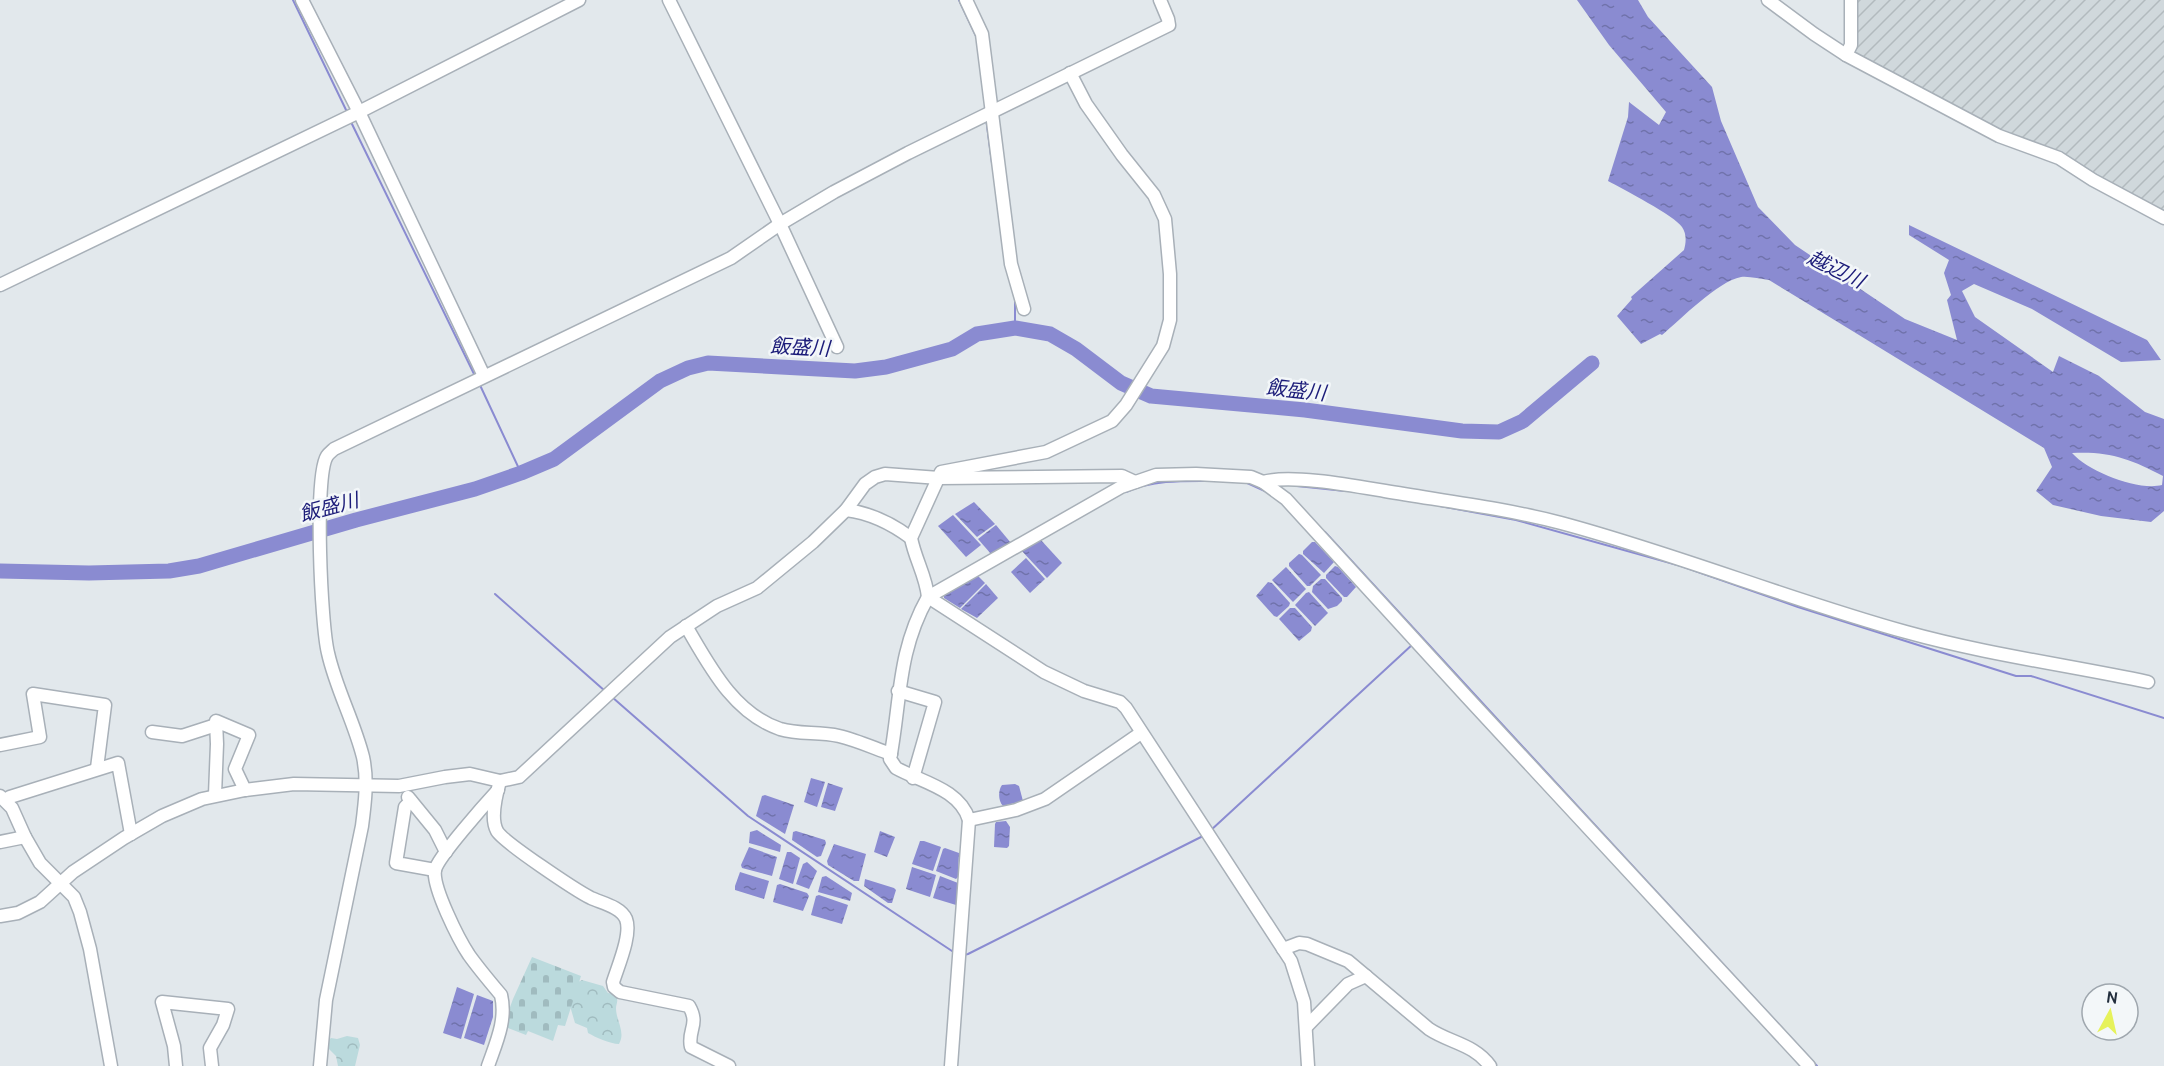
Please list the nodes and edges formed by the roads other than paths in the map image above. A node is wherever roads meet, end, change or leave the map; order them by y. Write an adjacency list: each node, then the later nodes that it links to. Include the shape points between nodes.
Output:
1 (302, 0): 11 (street)
2 (579, 0): 11 (street)
3 (669, 0): 13 (street)
4 (966, 0): 10 (street, via 982,34)
5 (1160, 0): 9 (street, via 1169,25)
6 (1768, 0): 8 (street)
7 (1851, 0): 8 (street, via 1851,45)
8 (1846, 55): 12 (street, via 1999,136 2059,158)
9 (1071, 74): 10 (street); 18 (street, via 1098,121 1154,195 1165,219 1170,320 1163,346 1112,421 1058,448 941,472)
10 (991, 112): 13 (street); 15 (street, via 1011,264)
11 (352, 115): 14 (street); 17 (street)
12 (2164, 218)
13 (780, 224): 16 (street); 17 (street, via 731,258)
14 (0, 285)
15 (1023, 309)
16 (837, 347)
17 (484, 376): 35 (street, via 334,449 324,464 320,551 327,652 359,746)
18 (939, 478): 19 (street, via 1122,476); 21 (street, via 885,474 875,477); 22 (street)
19 (1135, 482): 20 (street, via 1156,475 1196,474 1240,475); 23 (street)
20 (1263, 482): 25 (street, via 1275,478 1345,485 1560,523 1905,632); 61 (street, via 1286,499)
21 (846, 510): 22 (street, via 879,518); 24 (street, via 757,588 717,606)
22 (911, 538): 23 (street)
23 (928, 597): 26 (street, via 905,655); 29 (street, via 1044,672 1120,702)
24 (686, 626): 31 (street, via 731,696 758,717 780,729 839,736); 34 (street, via 531,768)
25 (2148, 682)
26 (898, 690): 31 (street); 33 (street, via 935,702)
27 (216, 725): 28 (street, via 182,736); 37 (street, via 216,721 249,735 235,769); 38 (street)
28 (152, 732)
29 (1142, 733): 41 (street, via 1045,799); 49 (street)
30 (0, 745): 32 (street, via 40,737 33,694 105,705)
31 (891, 754): 33 (street, via 896,768)
32 (97, 768): 39 (street); 42 (street, via 118,763)
33 (914, 778): 41 (street, via 955,797)
34 (499, 785): 36 (street, via 470,774); 45 (street); 57 (street, via 494,821 498,832 585,895 619,910 627,920 613,982 616,989 689,1006 695,1017 691,1047)
35 (365, 786): 36 (street); 37 (street, via 294,784); 55 (street, via 362,826 326,1000)
36 (399, 786): 40 (street)
37 (244, 790): 38 (street)
38 (215, 795): 42 (street, via 177,808)
39 (3, 798): 43 (street)
40 (411, 801): 45 (street, via 435,830); 46 (street, via 405,807 396,863)
41 (969, 820): 58 (street)
42 (131, 834): 47 (street)
43 (24, 837): 44 (street); 47 (street, via 40,863)
44 (0, 842)
45 (446, 852): 46 (street)
46 (435, 870): 56 (street, via 444,907 469,955 503,1002 503,1022)
47 (60, 883): 48 (street, via 35,905); 52 (street, via 74,897 80,912)
48 (0, 916)
49 (1283, 949): 50 (street, via 1307,944 1348,961); 51 (street, via 1301,993)
50 (1366, 976): 51 (street, via 1348,984); 60 (street, via 1429,1029 1470,1047)
51 (1305, 1027): 59 (street)
52 (111, 1066)
53 (176, 1066): 54 (street, via 162,1002 228,1009 210,1048)
54 (212, 1066)
55 (320, 1066)
56 (488, 1066)
57 (729, 1066)
58 (951, 1066)
59 (1308, 1066)
60 (1490, 1066)
61 (1809, 1066)

